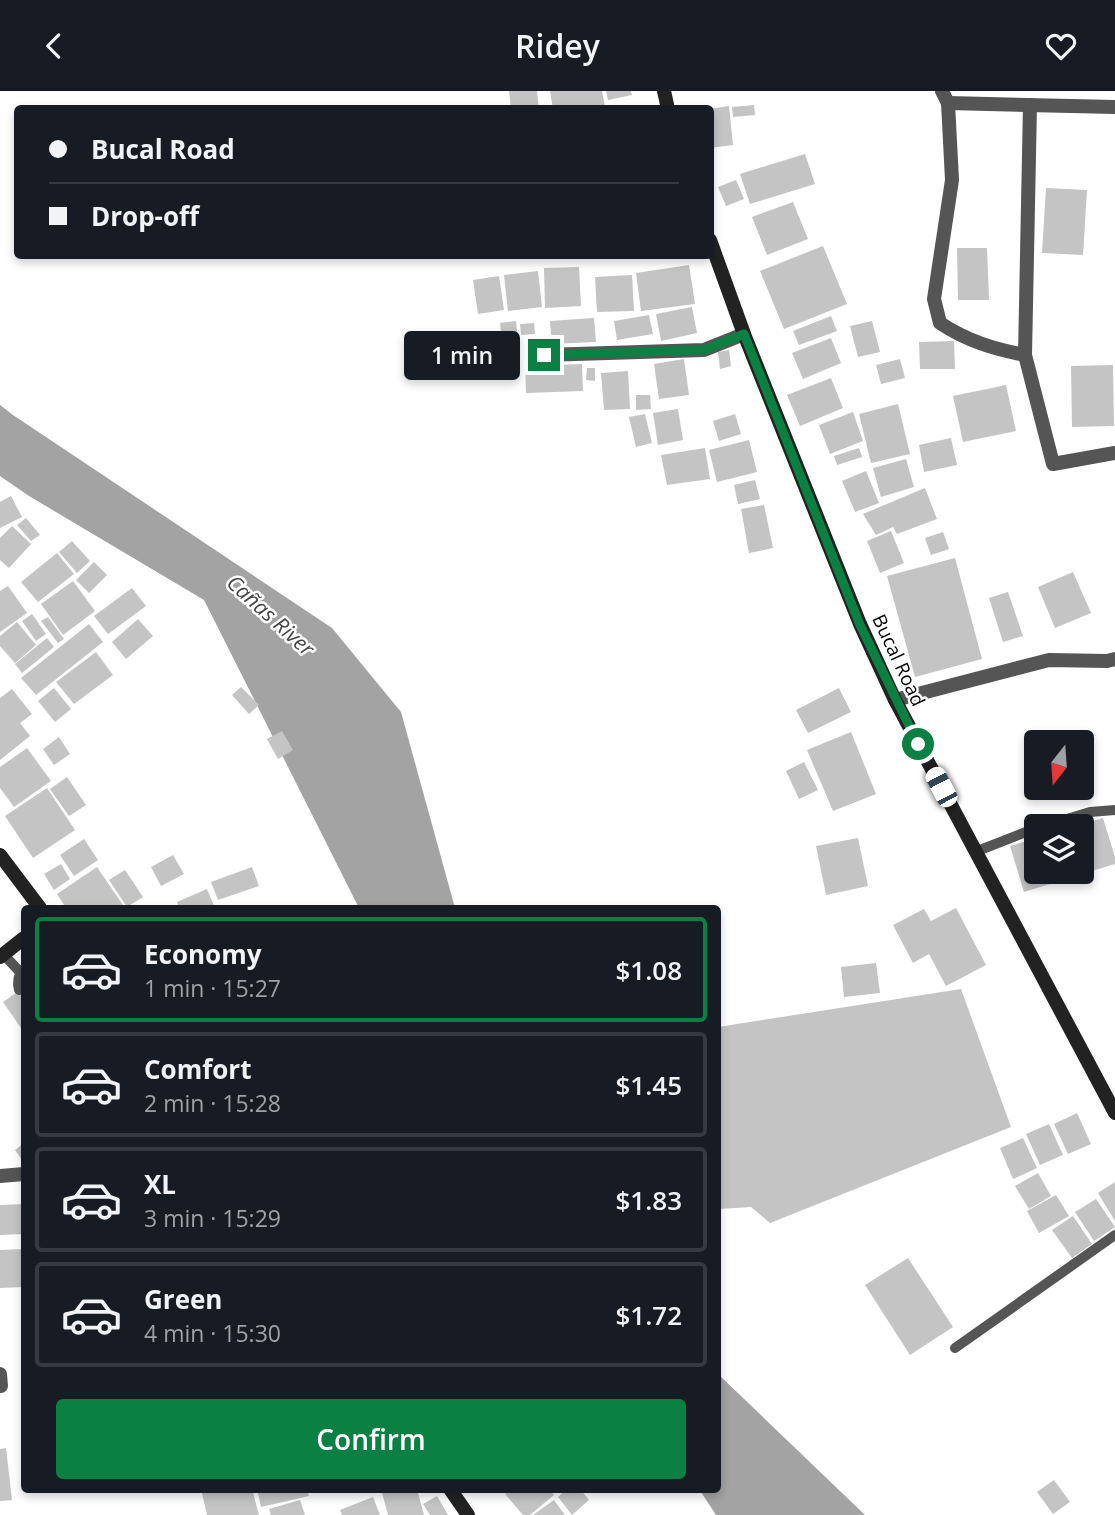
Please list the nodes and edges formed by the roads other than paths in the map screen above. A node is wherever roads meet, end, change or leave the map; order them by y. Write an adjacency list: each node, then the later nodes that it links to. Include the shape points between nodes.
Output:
1 (945, 97): 2 (street); 7 (street, via 953,180 934,299 940,323 991,348)
2 (1030, 105): 3 (street); 7 (street)
3 (1115, 107)
4 (714, 251): 5 (street, Bucal Road)
5 (744, 334): 6 (street, via 704,350); 10 (street, Bucal Road, via 860,625)
6 (544, 355)
7 (1026, 355): 8 (street, via 1053,464)
8 (1115, 453)
9 (1115, 659): 10 (street, via 1049,660)
10 (895, 700): 14 (street, Bucal Road)
11 (1115, 810): 12 (lane)
12 (1083, 814)
13 (1024, 833): 14 (lane)
14 (975, 852): 22 (street, Bucal Road)
15 (0, 855): 16 (street)
16 (38, 905)
17 (21, 940): 18 (street)
18 (2, 956): 19 (lane)
19 (21, 969)
20 (21, 974): 21 (lane)
21 (19, 991)
22 (1115, 1112)
23 (21, 1174): 24 (street)
24 (0, 1176)
25 (1115, 1235): 26 (lane)
26 (955, 1348)
27 (453, 1493): 28 (street)
28 (468, 1515)

